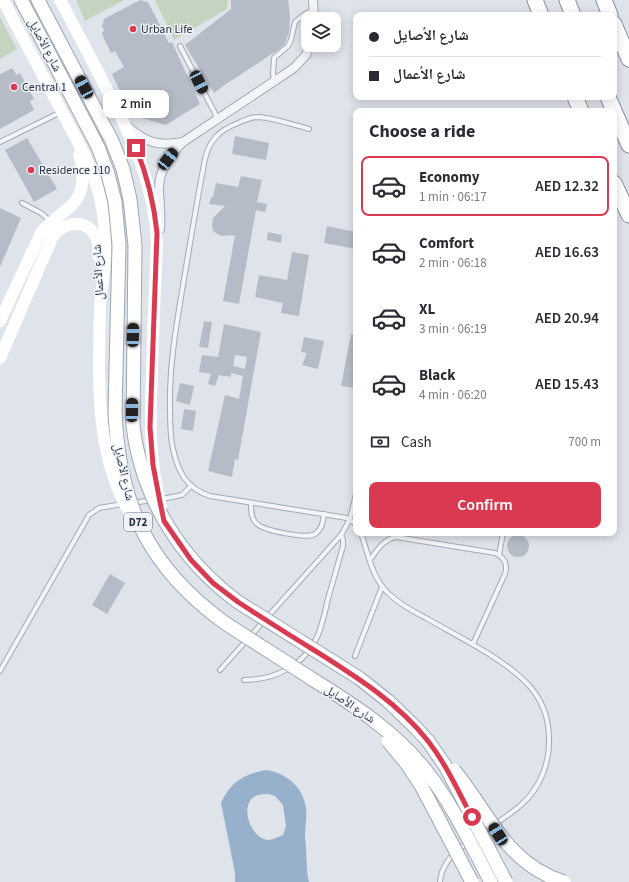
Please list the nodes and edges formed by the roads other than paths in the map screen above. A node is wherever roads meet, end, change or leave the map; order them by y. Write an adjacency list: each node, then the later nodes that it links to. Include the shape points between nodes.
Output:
1 (3, 0): 18 (street, شارع الأعمال)
2 (21, 0): 42 (main road, شارع الأصايل / D72, bridge, via 98,147 112,188 119,245 116,430 125,484)
3 (38, 0): 40 (main road, شارع الأصايل / D72, bridge, via 112,141 127,184 133,214 135,245 133,426 143,476)
4 (60, 0): 22 (street)
5 (313, 0): 9 (street)
6 (535, 0): 10 (highway)
7 (566, 0): 11 (highway)
8 (604, 0): 12 (highway)
9 (313, 10): 17 (lane, via 295,22 292,40 274,58)
10 (540, 12)
11 (572, 12)
12 (609, 12)
13 (617, 31): 16 (highway)
14 (180, 46): 20 (lane)
15 (307, 52): 17 (street, via 287,74)
16 (629, 59)
17 (274, 82): 20 (street)
18 (62, 112): 21 (street, شارع الأعمال); 24 (lane)
19 (617, 118): 26 (highway)
20 (218, 119): 25 (street)
21 (69, 125): 31 (street, شارع الأعمال, via 81,162 83,181 75,201); 32 (street, شارع الأعمال, via 84,152 95,180 103,209)
22 (126, 126): 25 (street, via 140,137 152,142); 27 (street)
23 (309, 129): 35 (lane, via 262,117 252,117 221,131 212,140 206,152 175,332 170,382 170,431 173,450 181,472)
24 (0, 142)
25 (182, 142): 27 (street, via 168,159)
26 (629, 145)
27 (154, 188): 40 (street, bridge, via 157,245 150,427 154,471)
28 (617, 189): 30 (highway)
29 (22, 203): 31 (lane)
30 (629, 215)
31 (51, 221): 33 (street, شارع الأعمال, via 37,240)
32 (102, 242): 34 (street, شارع الأعمال, via 93,232 81,225 68,225 56,232); 42 (street, شارع الأعمال, bridge, via 100,399 104,439 122,497)
33 (0, 321)
34 (0, 358)
35 (191, 486): 36 (lane, via 202,494); 52 (lane, via 178,497 99,508 89,515)
36 (251, 503): 38 (lane); 38 (lane, via 253,518 261,527 304,536 317,532)
37 (353, 506): 39 (lane)
38 (324, 514): 39 (lane)
39 (350, 519): 41 (lane); 43 (lane)
40 (164, 521): 55 (main road, شارع الأصايل / D72, bridge, via 191,560 225,593 374,689 415,727)
41 (353, 522)
42 (144, 535): 54 (main road, شارع الأصايل / D72, bridge, via 170,573 208,611)
43 (341, 535): 51 (lane); 53 (lane, via 343,546 322,624 313,645 298,663 283,672 267,678)
44 (362, 536): 47 (lane)
45 (502, 536): 46 (lane)
46 (499, 555): 47 (lane, via 396,537 386,540); 49 (lane, via 505,564 505,574)
47 (370, 560): 48 (lane)
48 (382, 587): 49 (lane, via 402,605); 50 (lane)
49 (473, 644): 56 (lane, via 520,675 537,695 545,713 549,732 548,757 539,782 524,803 453,854 445,866)
50 (355, 656)
51 (220, 670)
52 (0, 671)
53 (244, 680)
54 (367, 715): 57 (main road, bridge, via 407,764 422,787); 58 (main road, شارع الأصايل / D72, bridge, via 399,741 438,787 450,804)
55 (437, 753): 59 (main road, شارع الأصايل / D72, bridge); 60 (main road, bridge, via 458,775 498,834 515,853 546,875)
56 (440, 882)
57 (472, 882)
58 (491, 882)
59 (506, 882)
60 (564, 882)

